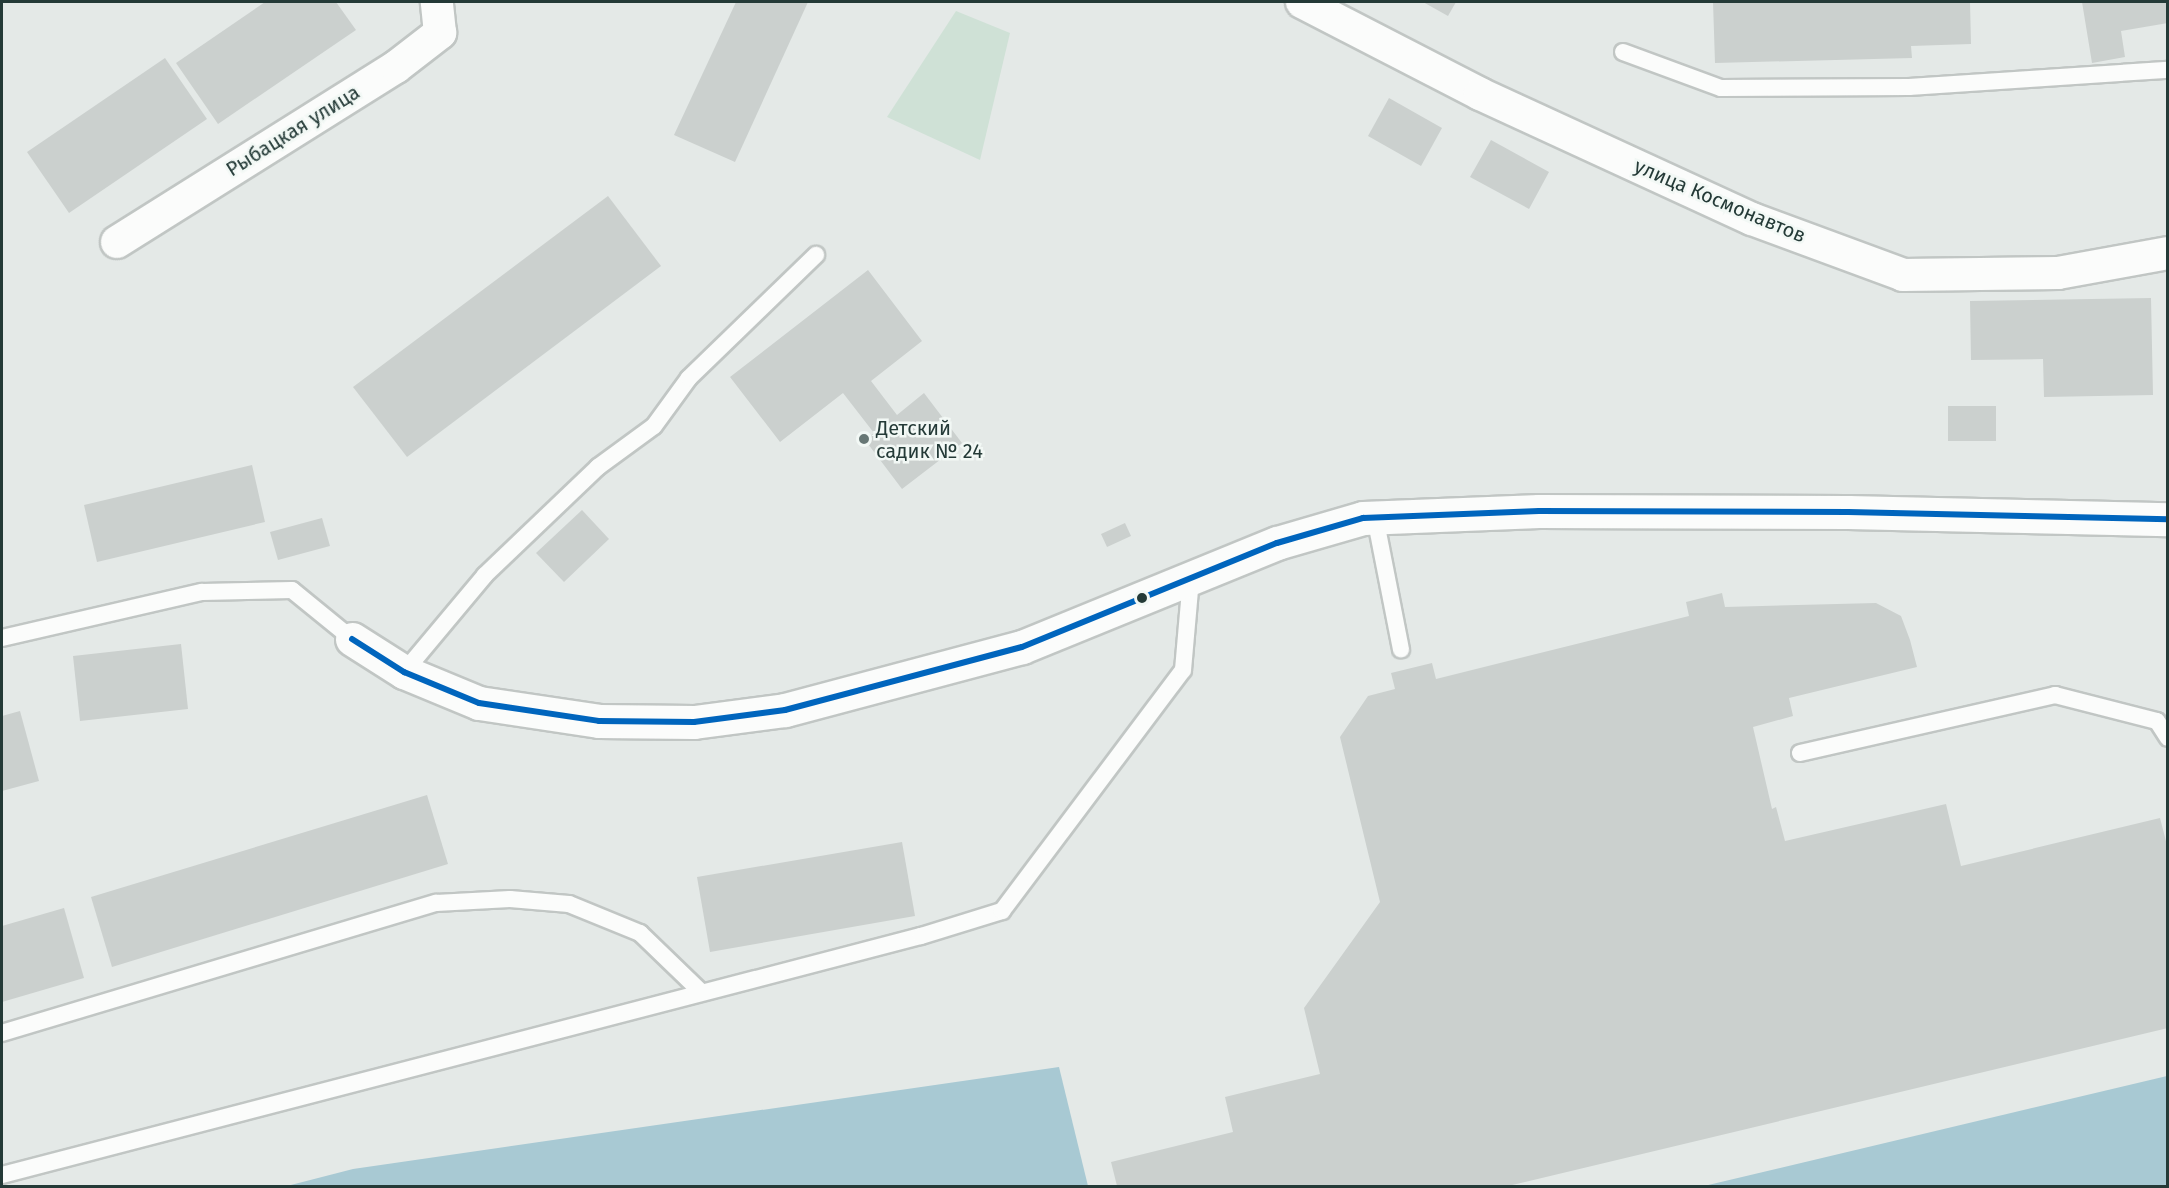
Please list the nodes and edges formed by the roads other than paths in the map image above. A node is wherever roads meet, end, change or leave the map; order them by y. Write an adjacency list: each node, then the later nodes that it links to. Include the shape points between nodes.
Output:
1 (437, 2): 5 (street, Рыбацкая улица, via 440,33 396,67)
2 (1302, 2): 6 (street, улица Космонавтов, via 1480,94 1741,214 1904,275 2058,273)
3 (1623, 52): 4 (lane, via 1721,88 1909,87)
4 (2168, 70)
5 (117, 242)
6 (2168, 253)
7 (816, 255): 14 (lane, via 689,378 654,426 598,467 485,575)
8 (1375, 517): 9 (street, via 1539,511); 10 (street, via 1276,543); 13 (lane)
9 (2168, 519)
10 (1191, 578): 14 (street, via 1022,647 739,719 650,723 537,714 479,702); 17 (lane, via 1184,670 1002,911 921,936)
11 (2, 638): 12 (lane, via 202,592 292,590)
12 (352, 639): 14 (street)
13 (1401, 649)
14 (404, 672)
15 (2168, 738): 16 (lane, via 2157,721 2055,695)
16 (1800, 753)
17 (701, 992): 18 (lane, via 640,933 568,904 510,899 436,903); 19 (lane)
18 (2, 1033)
19 (2, 1175)

